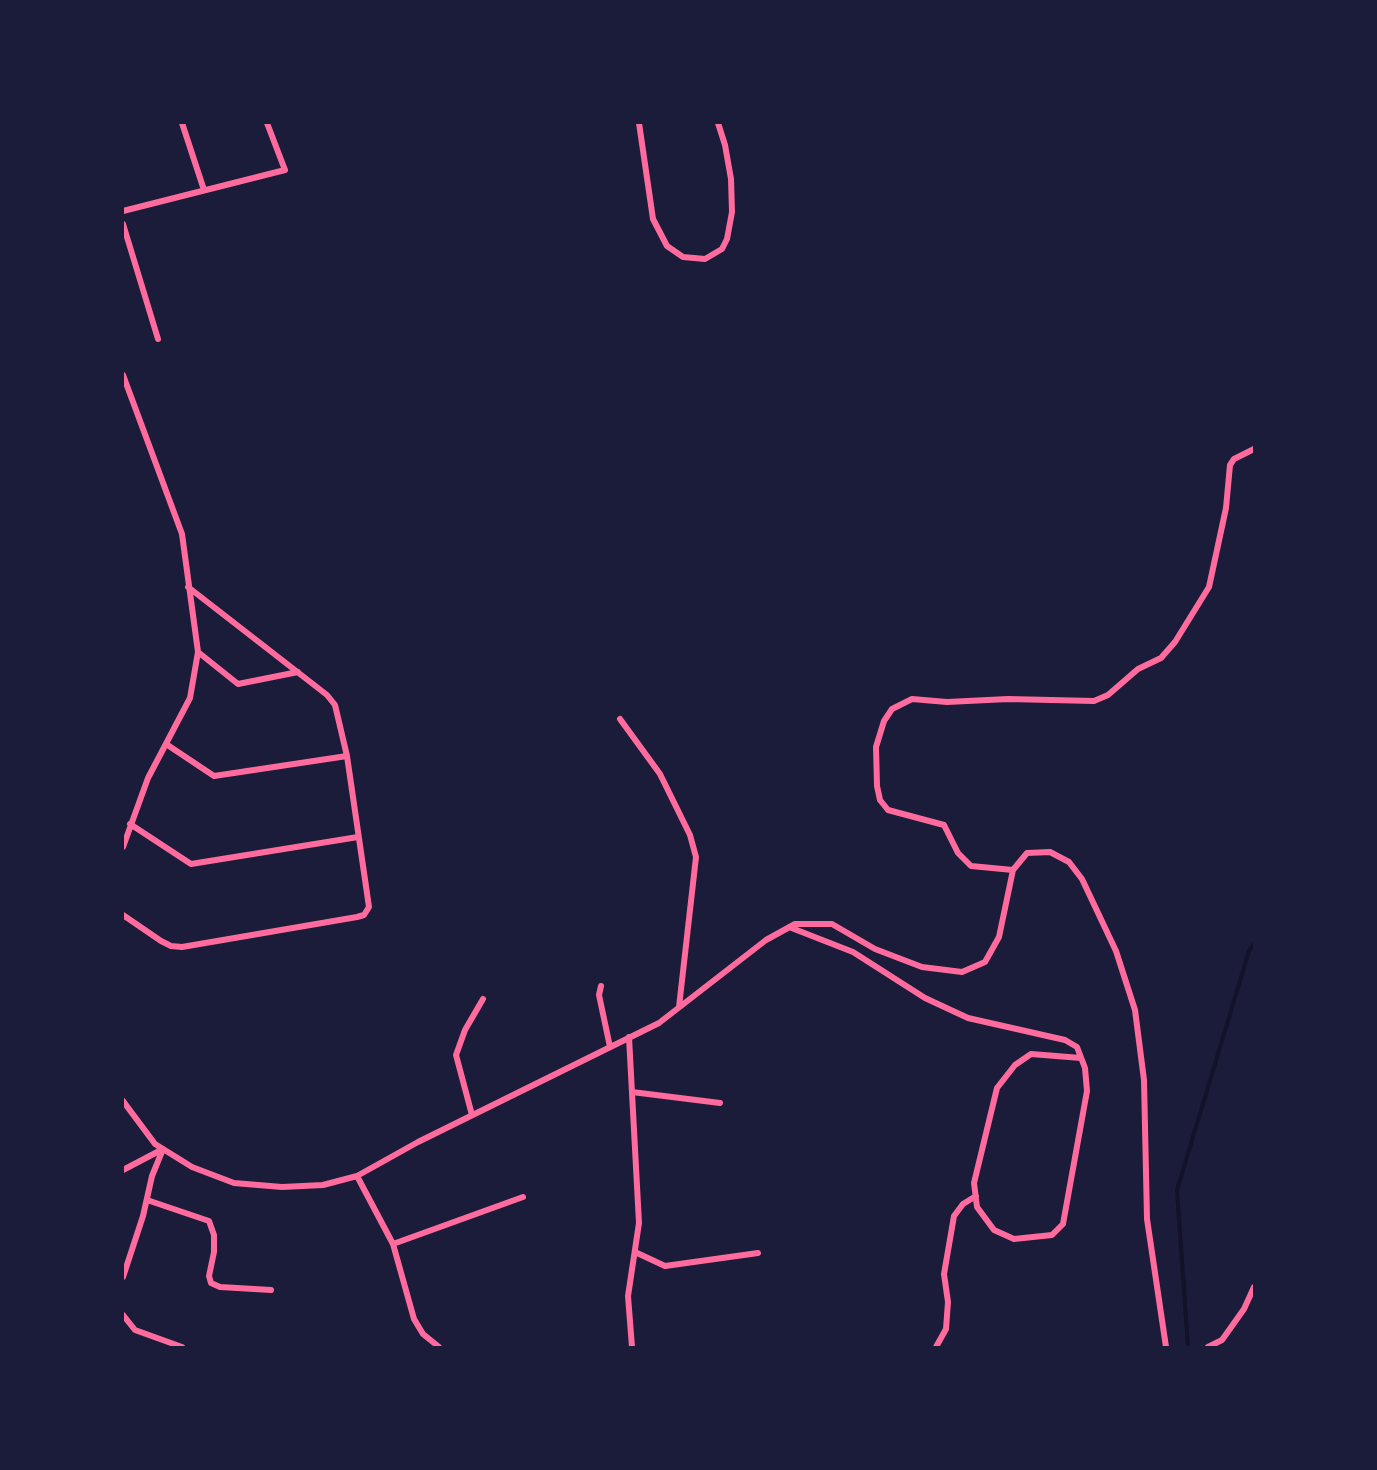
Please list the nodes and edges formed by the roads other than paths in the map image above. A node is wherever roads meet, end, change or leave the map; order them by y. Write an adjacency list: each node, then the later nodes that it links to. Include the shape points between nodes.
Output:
1 (182, 123): 5 (street)
2 (267, 123): 5 (street, via 285,170)
3 (639, 123): 4 (street, via 653,219 667,246 683,257 705,259 722,249 732,212 731,179)
4 (718, 123)
5 (204, 190): 6 (street)
6 (123, 211)
7 (123, 224): 8 (street)
8 (158, 339)
9 (123, 375): 11 (street, via 182,534)
10 (1254, 449): 20 (street, via 1230,465 1226,508 1209,586 1161,658 1138,669 1108,695 1094,701 912,699 892,709 884,721 876,747 877,786 880,800 888,810 944,825 958,854 971,866)
11 (188, 587): 12 (street); 13 (street)
12 (198, 652): 13 (street, via 238,684); 15 (street, via 190,698)
13 (298, 672): 16 (street, via 335,705)
14 (620, 719): 25 (street, via 660,774 696,856)
15 (166, 744): 16 (street, via 214,776); 17 (street)
16 (347, 756): 18 (street)
17 (130, 824): 18 (street, via 191,864); 19 (street)
18 (358, 837): 21 (street, via 369,907 364,915 182,947 171,946)
19 (123, 847)
20 (1013, 870): 22 (street, via 999,937 986,962 962,972 922,966 875,949 832,924); 50 (street, via 1027,853 1050,852 1069,862 1082,879 1116,951 1132,1000 1144,1080 1147,1219)
21 (123, 915)
22 (789, 927): 25 (street, via 766,940); 28 (street, via 853,952 925,998 968,1018 1065,1040 1077,1047)
23 (601, 986): 27 (street, via 599,995)
24 (483, 999): 32 (street, via 456,1055)
25 (679, 1007): 26 (street, via 658,1023)
26 (628, 1037): 27 (street); 29 (street)
27 (610, 1047): 32 (street)
28 (1081, 1058): 36 (street, via 1031,1054 1015,1065 997,1088 974,1183); 36 (street, via 1087,1091 1063,1224 1052,1234 1014,1239 994,1230 977,1207)
29 (632, 1092): 30 (street); 40 (street, via 639,1223)
30 (720, 1103)
31 (124, 1104): 33 (street)
32 (472, 1115): 35 (street)
33 (163, 1149): 34 (street); 35 (street, via 192,1167 234,1183 323,1185); 38 (street)
34 (123, 1170)
35 (357, 1176): 39 (street)
36 (976, 1196): 49 (street, via 954,1216 944,1274 948,1302 945,1329)
37 (523, 1197): 39 (street)
38 (147, 1200): 42 (street); 44 (street, via 209,1221 214,1235 211,1283)
39 (393, 1244): 47 (street, via 414,1319 423,1334)
40 (635, 1252): 41 (street, via 664,1266); 48 (street, via 628,1296)
41 (758, 1253)
42 (123, 1277)
43 (1254, 1287): 51 (street, via 1222,1340)
44 (271, 1290)
45 (123, 1315): 46 (street, via 135,1330)
46 (182, 1347)
47 (439, 1347)
48 (632, 1347)
49 (936, 1347)
50 (1166, 1347)
51 (1208, 1347)

